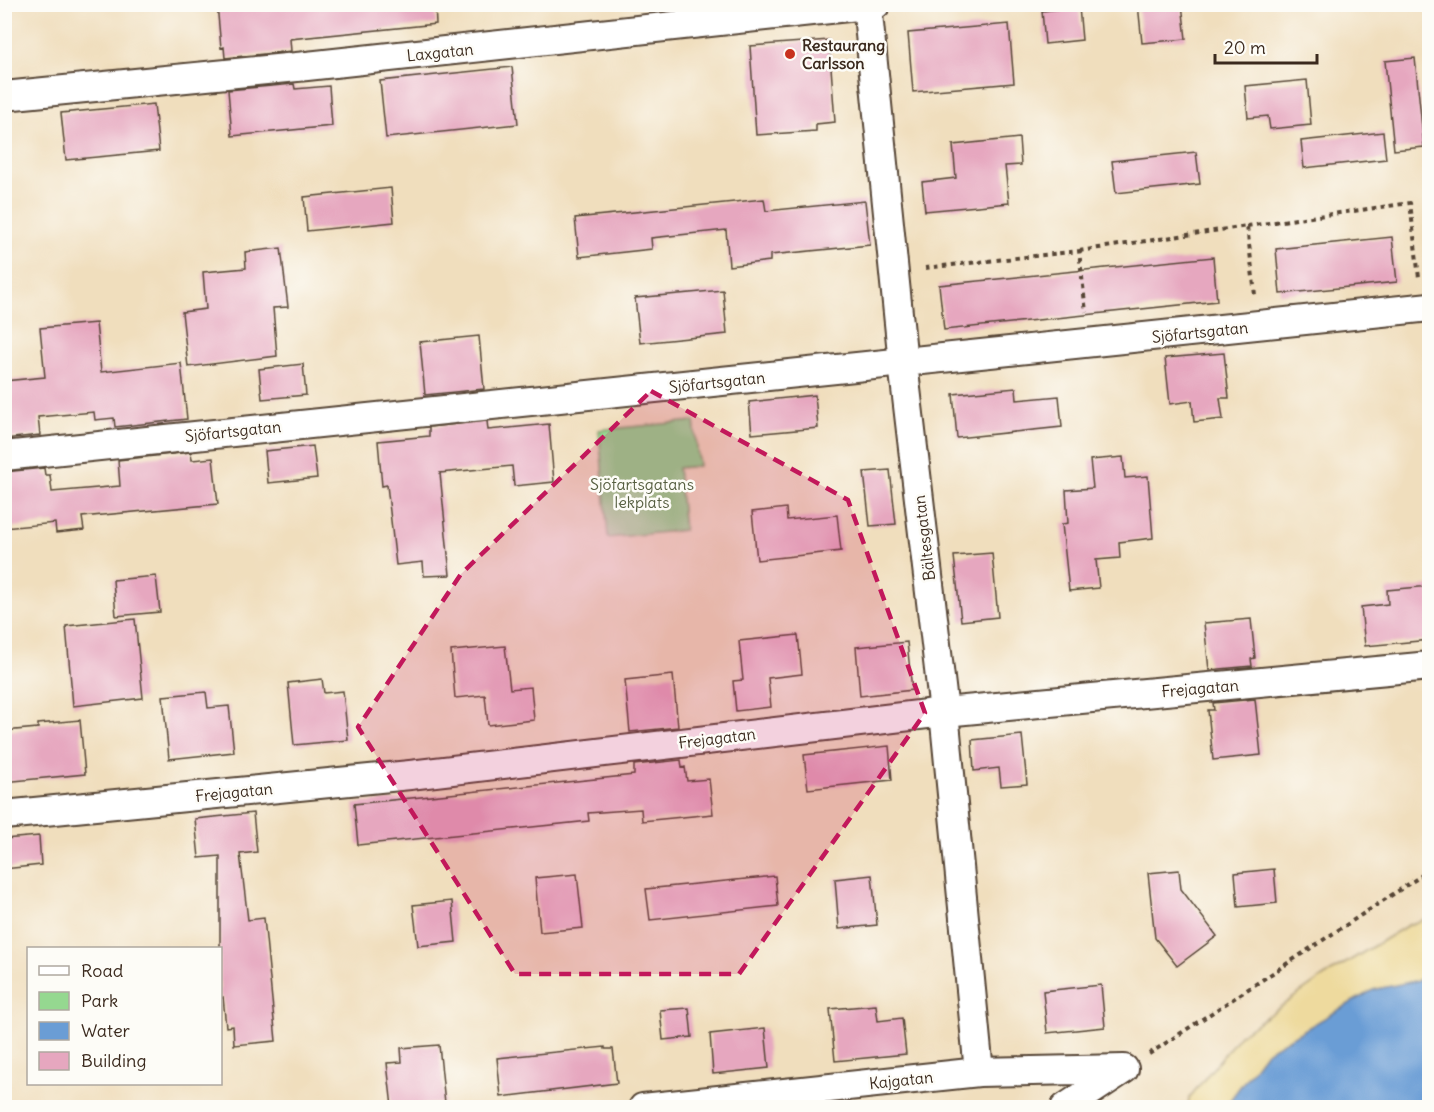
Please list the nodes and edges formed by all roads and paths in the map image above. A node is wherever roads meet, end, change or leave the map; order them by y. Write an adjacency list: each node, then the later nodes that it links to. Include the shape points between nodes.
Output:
1 (870, 5): 2 (street, Laxgatan); 9 (street, Bältesgatan)
2 (4, 96)
3 (1248, 226): 4 (path); 6 (path, via 1410,203); 7 (path)
4 (1079, 251): 5 (path); 8 (path)
5 (915, 268)
6 (1425, 297): 9 (street, Sjöfartsgatan)
7 (1256, 303)
8 (1088, 323)
9 (903, 363): 10 (street, Sjöfartsgatan); 12 (street, Bältesgatan)
10 (4, 456)
11 (1430, 666): 12 (street, Frejagatan)
12 (944, 712): 13 (street, Frejagatan, via 410,774); 16 (street, Bältesgatan)
13 (4, 815)
14 (1430, 870): 15 (path)
15 (1124, 1069): 16 (street, Kajgatan); 18 (street)
16 (979, 1072): 17 (street, Kajgatan)
17 (643, 1107)
18 (1065, 1107)

